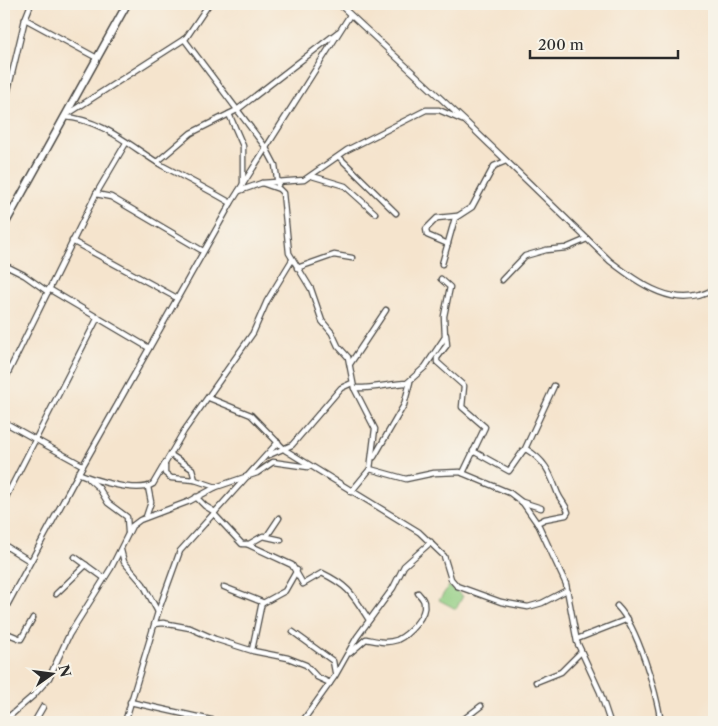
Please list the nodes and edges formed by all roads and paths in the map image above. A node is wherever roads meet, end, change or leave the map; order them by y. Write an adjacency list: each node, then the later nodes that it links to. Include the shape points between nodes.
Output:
1 (31, 4): 8 (street)
2 (121, 4): 6 (street)
3 (127, 4): 6 (main road)
4 (209, 4): 10 (street)
5 (339, 4): 7 (street)
6 (122, 13): 11 (main road)
7 (350, 15): 9 (street); 16 (street)
8 (24, 19): 11 (street); 12 (street)
9 (341, 30): 13 (street); 18 (street)
10 (184, 39): 13 (street); 15 (street)
11 (97, 58): 15 (main road)
12 (4, 107)
13 (237, 110): 14 (street); 18 (street)
14 (230, 114): 21 (street, via 191,133); 25 (street, via 243,146)
15 (65, 116): 17 (street, via 93,123); 33 (main road)
16 (466, 121): 19 (street, via 439,110 426,110); 20 (street)
17 (126, 143): 21 (street); 28 (street)
18 (266, 148): 23 (street, via 275,165); 25 (street)
19 (338, 157): 22 (street); 31 (street)
20 (506, 161): 32 (street, via 494,166 472,207); 34 (street)
21 (156, 162): 29 (street)
22 (312, 176): 23 (street, via 299,182); 30 (street, via 345,186)
23 (278, 182): 24 (street); 26 (street)
24 (262, 183): 26 (street); 27 (street)
25 (243, 184): 27 (street)
26 (278, 189): 39 (street, via 285,198 288,249)
27 (239, 191): 29 (street)
28 (96, 194): 35 (street); 37 (street, via 111,197)
29 (231, 203): 37 (street)
30 (375, 213)
31 (396, 213)
32 (456, 216): 36 (street); 36 (street, via 436,218 426,229 427,235)
33 (4, 226)
34 (587, 239): 44 (street, via 566,248 528,254); 45 (street, via 630,277 663,295 688,297)
35 (72, 241): 46 (street); 47 (street)
36 (448, 244): 40 (street)
37 (203, 251): 47 (street)
38 (352, 258): 42 (street, via 334,255)
39 (292, 260): 42 (street); 57 (street, via 267,301 253,333 217,381)
40 (442, 264)
41 (4, 265): 46 (street)
42 (297, 268): 52 (street, via 311,289 322,321)
43 (441, 279): 50 (street, via 450,287 444,316)
44 (502, 280)
45 (714, 289)
46 (48, 290): 49 (street); 53 (street)
47 (177, 298): 51 (street)
48 (386, 310): 52 (street)
49 (98, 317): 51 (street); 59 (street)
50 (446, 334): 54 (street, via 425,368); 63 (street, via 447,345 437,362 465,388 463,409 485,425)
51 (149, 348): 67 (street)
52 (350, 364): 55 (street)
53 (4, 381)
54 (410, 382): 55 (street, via 370,388); 66 (street, via 404,405)
55 (353, 385): 62 (street, via 342,386); 66 (street, via 375,429)
56 (554, 386): 61 (street)
57 (209, 398): 60 (street, via 251,415); 65 (street)
58 (4, 422): 59 (street)
59 (37, 438): 67 (street); 80 (street)
60 (278, 442): 62 (street); 64 (street)
61 (525, 449): 63 (street, via 509,471); 86 (street, via 552,474 568,510 566,515 545,518)
62 (285, 450): 64 (street); 69 (street)
63 (473, 451): 72 (street)
64 (268, 455): 74 (street)
65 (170, 456): 68 (street); 75 (street, via 192,469)
66 (371, 461): 70 (street)
67 (82, 465): 71 (street)
68 (165, 465): 75 (street, via 168,477); 76 (street)
69 (309, 467): 74 (street, via 273,462); 78 (street)
70 (370, 469): 72 (street, via 406,479 443,472); 78 (street)
71 (78, 473): 73 (street); 95 (street)
72 (463, 473): 81 (street)
73 (86, 476): 76 (street, via 99,482); 87 (street, via 108,503 127,517)
74 (249, 476): 77 (street); 83 (street)
75 (195, 480): 77 (street)
76 (148, 487): 84 (street, via 151,502)
77 (216, 487): 79 (street)
78 (351, 492): 90 (street)
79 (196, 498): 83 (street); 84 (street)
80 (4, 499)
81 (521, 501): 82 (street); 86 (street)
82 (542, 508)
83 (214, 513): 91 (street, via 239,542); 108 (street, via 180,551)
84 (146, 518): 87 (street)
85 (279, 518): 88 (street)
86 (537, 523): 102 (street)
87 (128, 532): 93 (street)
88 (267, 536): 89 (street); 91 (street)
89 (281, 540)
90 (431, 542): 102 (street, via 447,560 454,584 486,598 506,604 534,606); 111 (street, via 404,566 393,588)
91 (247, 544): 99 (street)
92 (4, 545): 95 (street)
93 (121, 548): 96 (street); 98 (street)
94 (75, 557): 97 (street)
95 (30, 561): 107 (street)
96 (115, 561): 98 (street); 100 (street)
97 (86, 565): 100 (street); 104 (street)
98 (125, 565): 108 (street, via 143,584)
99 (297, 570): 105 (street, via 285,591); 111 (street, via 303,584 322,574 347,588)
100 (104, 578): 125 (street, via 69,634 49,678)
101 (224, 587): 105 (street)
102 (568, 590): 115 (street)
103 (418, 593): 118 (street, via 424,607 417,622 402,637 383,643 366,639)
104 (56, 594)
105 (262, 603): 116 (street)
106 (617, 606): 110 (street)
107 (4, 611)
108 (158, 612): 112 (street)
109 (32, 618): 113 (street, via 21,639)
110 (628, 619): 115 (street); 133 (street)
111 (369, 620): 118 (street)
112 (155, 624): 116 (street, via 190,628); 122 (street)
113 (4, 632)
114 (293, 632): 119 (street, via 333,661)
115 (577, 639): 117 (street)
116 (252, 650): 121 (street, via 306,665 317,677)
117 (581, 652): 120 (street, via 561,672); 132 (street)
118 (345, 658): 119 (street)
119 (335, 676): 121 (street)
120 (536, 682)
121 (330, 684): 130 (street)
122 (130, 702): 126 (street); 129 (street)
123 (481, 706): 131 (street)
124 (44, 707): 127 (street)
125 (4, 720)
126 (125, 720): 128 (street)
127 (36, 721)
128 (120, 722)
129 (220, 722)
130 (302, 722)
131 (460, 722)
132 (610, 722)
133 (661, 722)

